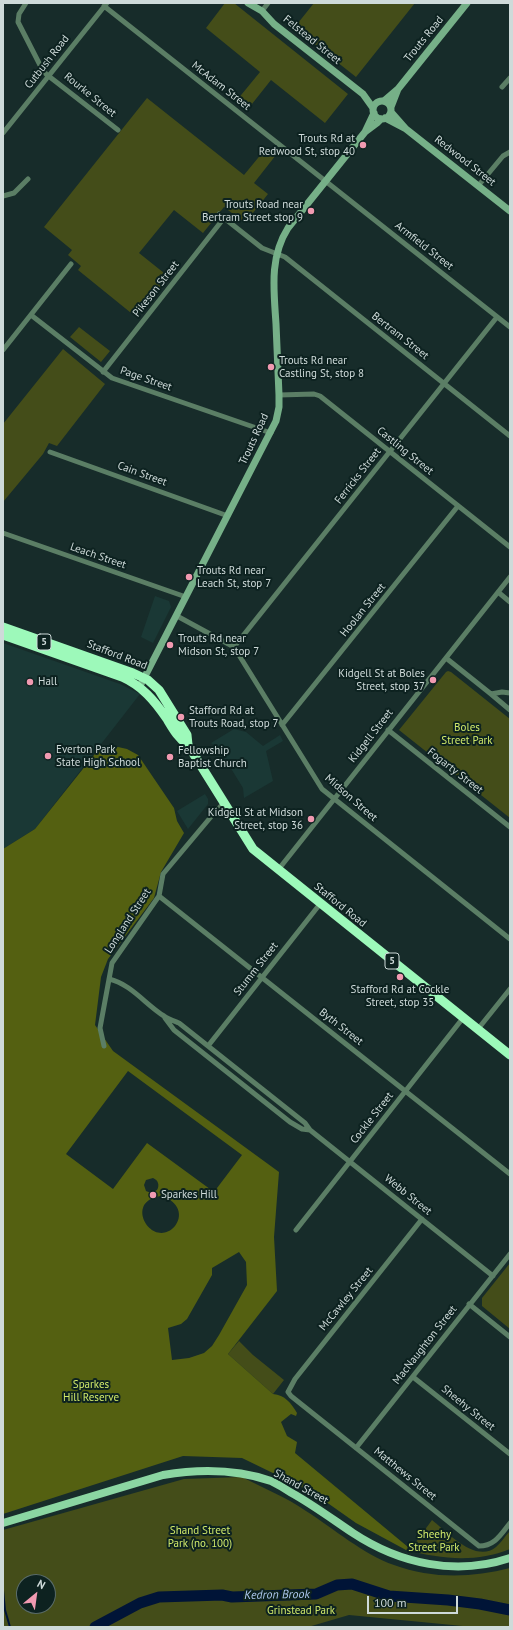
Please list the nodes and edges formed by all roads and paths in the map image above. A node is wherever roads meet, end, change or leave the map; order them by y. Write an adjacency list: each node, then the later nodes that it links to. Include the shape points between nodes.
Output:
1 (26, 3): 7 (street, Rourke Street, via 19,14 18,22 38,62)
2 (248, 3): 6 (street, Felstead Street)
3 (268, 3): 6 (street)
4 (467, 3): 10 (street, Trouts Road)
5 (105, 4): 7 (street, Cutbush Road); 22 (street, McAdam Street)
6 (262, 11): 11 (street, Felstead Street, via 274,24)
7 (49, 76): 17 (street, Rourke Street); 19 (street, Cutbush Road)
8 (510, 78): 9 (street)
9 (502, 87)
10 (398, 89): 12 (street, Trouts Road); 13 (street, Trouts Road)
11 (363, 94): 12 (street, Felstead Street); 14 (street, Felstead Street)
12 (382, 101): 13 (street, Felstead Street); 14 (street, Trouts Road)
13 (391, 109): 15 (street, Trouts Road, via 389,116); 16 (street, Redwood Street)
14 (373, 111): 15 (street, Felstead Street); 18 (street, Trouts Road)
15 (383, 118): 16 (street, Redwood Street); 18 (street, Trouts Road)
16 (406, 129): 23 (street, Redwood Street)
17 (118, 130)
18 (365, 132): 22 (street, Trouts Road)
19 (3, 133)
20 (510, 152): 23 (street, via 503,156)
21 (28, 179): 24 (street, via 14,193)
22 (326, 181): 28 (street, Trouts Road, via 288,228); 31 (street, Armfield Street)
23 (478, 186): 25 (street, Redwood Street)
24 (3, 196)
25 (510, 211)
26 (219, 214): 27 (street)
27 (224, 218): 28 (street, via 262,248); 34 (street, Pikeson Street)
28 (277, 254): 35 (street, Bertram Street, via 285,257); 36 (street, Trouts Road, via 274,274)
29 (71, 264): 30 (street)
30 (31, 315): 33 (street); 34 (street, Page Street)
31 (497, 317): 32 (street, Armfield Street); 35 (street, Ferricks Street)
32 (510, 327)
33 (3, 350)
34 (103, 372): 37 (street, Page Street, via 116,380)
35 (444, 383): 38 (street, Bertram Street); 39 (street, Ferricks Street)
36 (279, 396): 37 (street, Trouts Road, via 278,414); 39 (street, Castling Street, via 320,396)
37 (271, 433): 42 (street, Trouts Road)
38 (510, 436)
39 (390, 451): 41 (street, Castling Street); 52 (street, Ferricks Street)
40 (50, 452): 42 (street, Cain Street)
41 (458, 506): 44 (street, Castling Street); 59 (street, Hoolan Street)
42 (228, 516): 47 (street, Trouts Road)
43 (3, 533): 47 (street, Leach Street)
44 (510, 547)
45 (510, 577): 46 (street, Kidgell Street)
46 (498, 592): 48 (street); 53 (street, Kidgell Street)
47 (186, 597): 49 (street, Trouts Road)
48 (510, 602)
49 (177, 616): 52 (street, Midson Street); 54 (street, Trouts Road)
50 (3, 627): 54 (highway, Stafford Road / 5)
51 (3, 635): 55 (highway, Stafford Road / 5, via 122,677)
52 (234, 647): 59 (street, Midson Street)
53 (446, 658): 57 (street); 60 (street, Kidgell Street)
54 (144, 678): 55 (street, Trouts Road); 61 (highway, Stafford Road / 5, via 153,683 163,695 187,735)
55 (140, 686): 61 (highway, Stafford Road / 5, via 157,704 180,739)
56 (510, 693): 57 (street)
57 (491, 694): 58 (street)
58 (510, 710)
59 (282, 725): 62 (street, Midson Street, via 318,784)
60 (388, 730): 62 (street, Kidgell Street); 64 (street, Fogarty Street)
61 (188, 745): 63 (highway, Stafford Road / 5)
62 (334, 799): 65 (street, Kidgell Street); 68 (street, Midson Street)
63 (224, 803): 65 (highway, Stafford Road / 5, via 250,845); 66 (street, Longland Street, via 163,874)
64 (510, 827)
65 (278, 870): 67 (highway, Stafford Road / 5)
66 (159, 896): 69 (street, Byth Street); 70 (street, Longland Street, via 112,963)
67 (320, 904): 69 (street, Stumm Street); 73 (highway, Stafford Road / 5)
68 (510, 938)
69 (262, 978): 76 (street, Stumm Street); 78 (street, Byth Street)
70 (109, 979): 72 (street, Webb Street, via 127,986); 75 (street, Longland Street, via 100,1028)
71 (510, 989): 74 (street)
72 (164, 1017): 76 (street, Webb Street, via 179,1023); 79 (street, Webb Street, via 174,1030 290,1122 302,1129)
73 (463, 1018): 74 (highway, Stafford Road / 5); 78 (street, Cockle Street)
74 (478, 1030): 77 (highway, Stafford Road / 5)
75 (104, 1046)
76 (208, 1046): 79 (street, Webb Street, via 305,1123)
77 (510, 1055)
78 (405, 1091): 80 (street, Cockle Street); 81 (street, Byth Street)
79 (310, 1130): 80 (street, Webb Street)
80 (350, 1162): 82 (street, Webb Street); 83 (street, Cockle Street)
81 (510, 1174)
82 (422, 1219): 85 (street, Webb Street); 89 (street, McCawley Street, via 295,1379)
83 (296, 1230)
84 (510, 1254): 85 (street, MacNaughton Street)
85 (493, 1276): 86 (street, MacNaughton Street)
86 (469, 1304): 87 (street); 88 (street, MacNaughton Street)
87 (510, 1337)
88 (413, 1377): 90 (street, MacNaughton Street); 91 (street, Sheehy Street)
89 (288, 1392): 90 (street, Matthews Street)
90 (356, 1448): 93 (street, Matthews Street, via 479,1546 493,1543)
91 (510, 1454)
92 (3, 1523): 94 (main road, Shand Street, via 163,1475 211,1470 240,1473 272,1482 319,1509 354,1534 398,1557 448,1566 474,1566)
93 (510, 1523)
94 (510, 1558)

